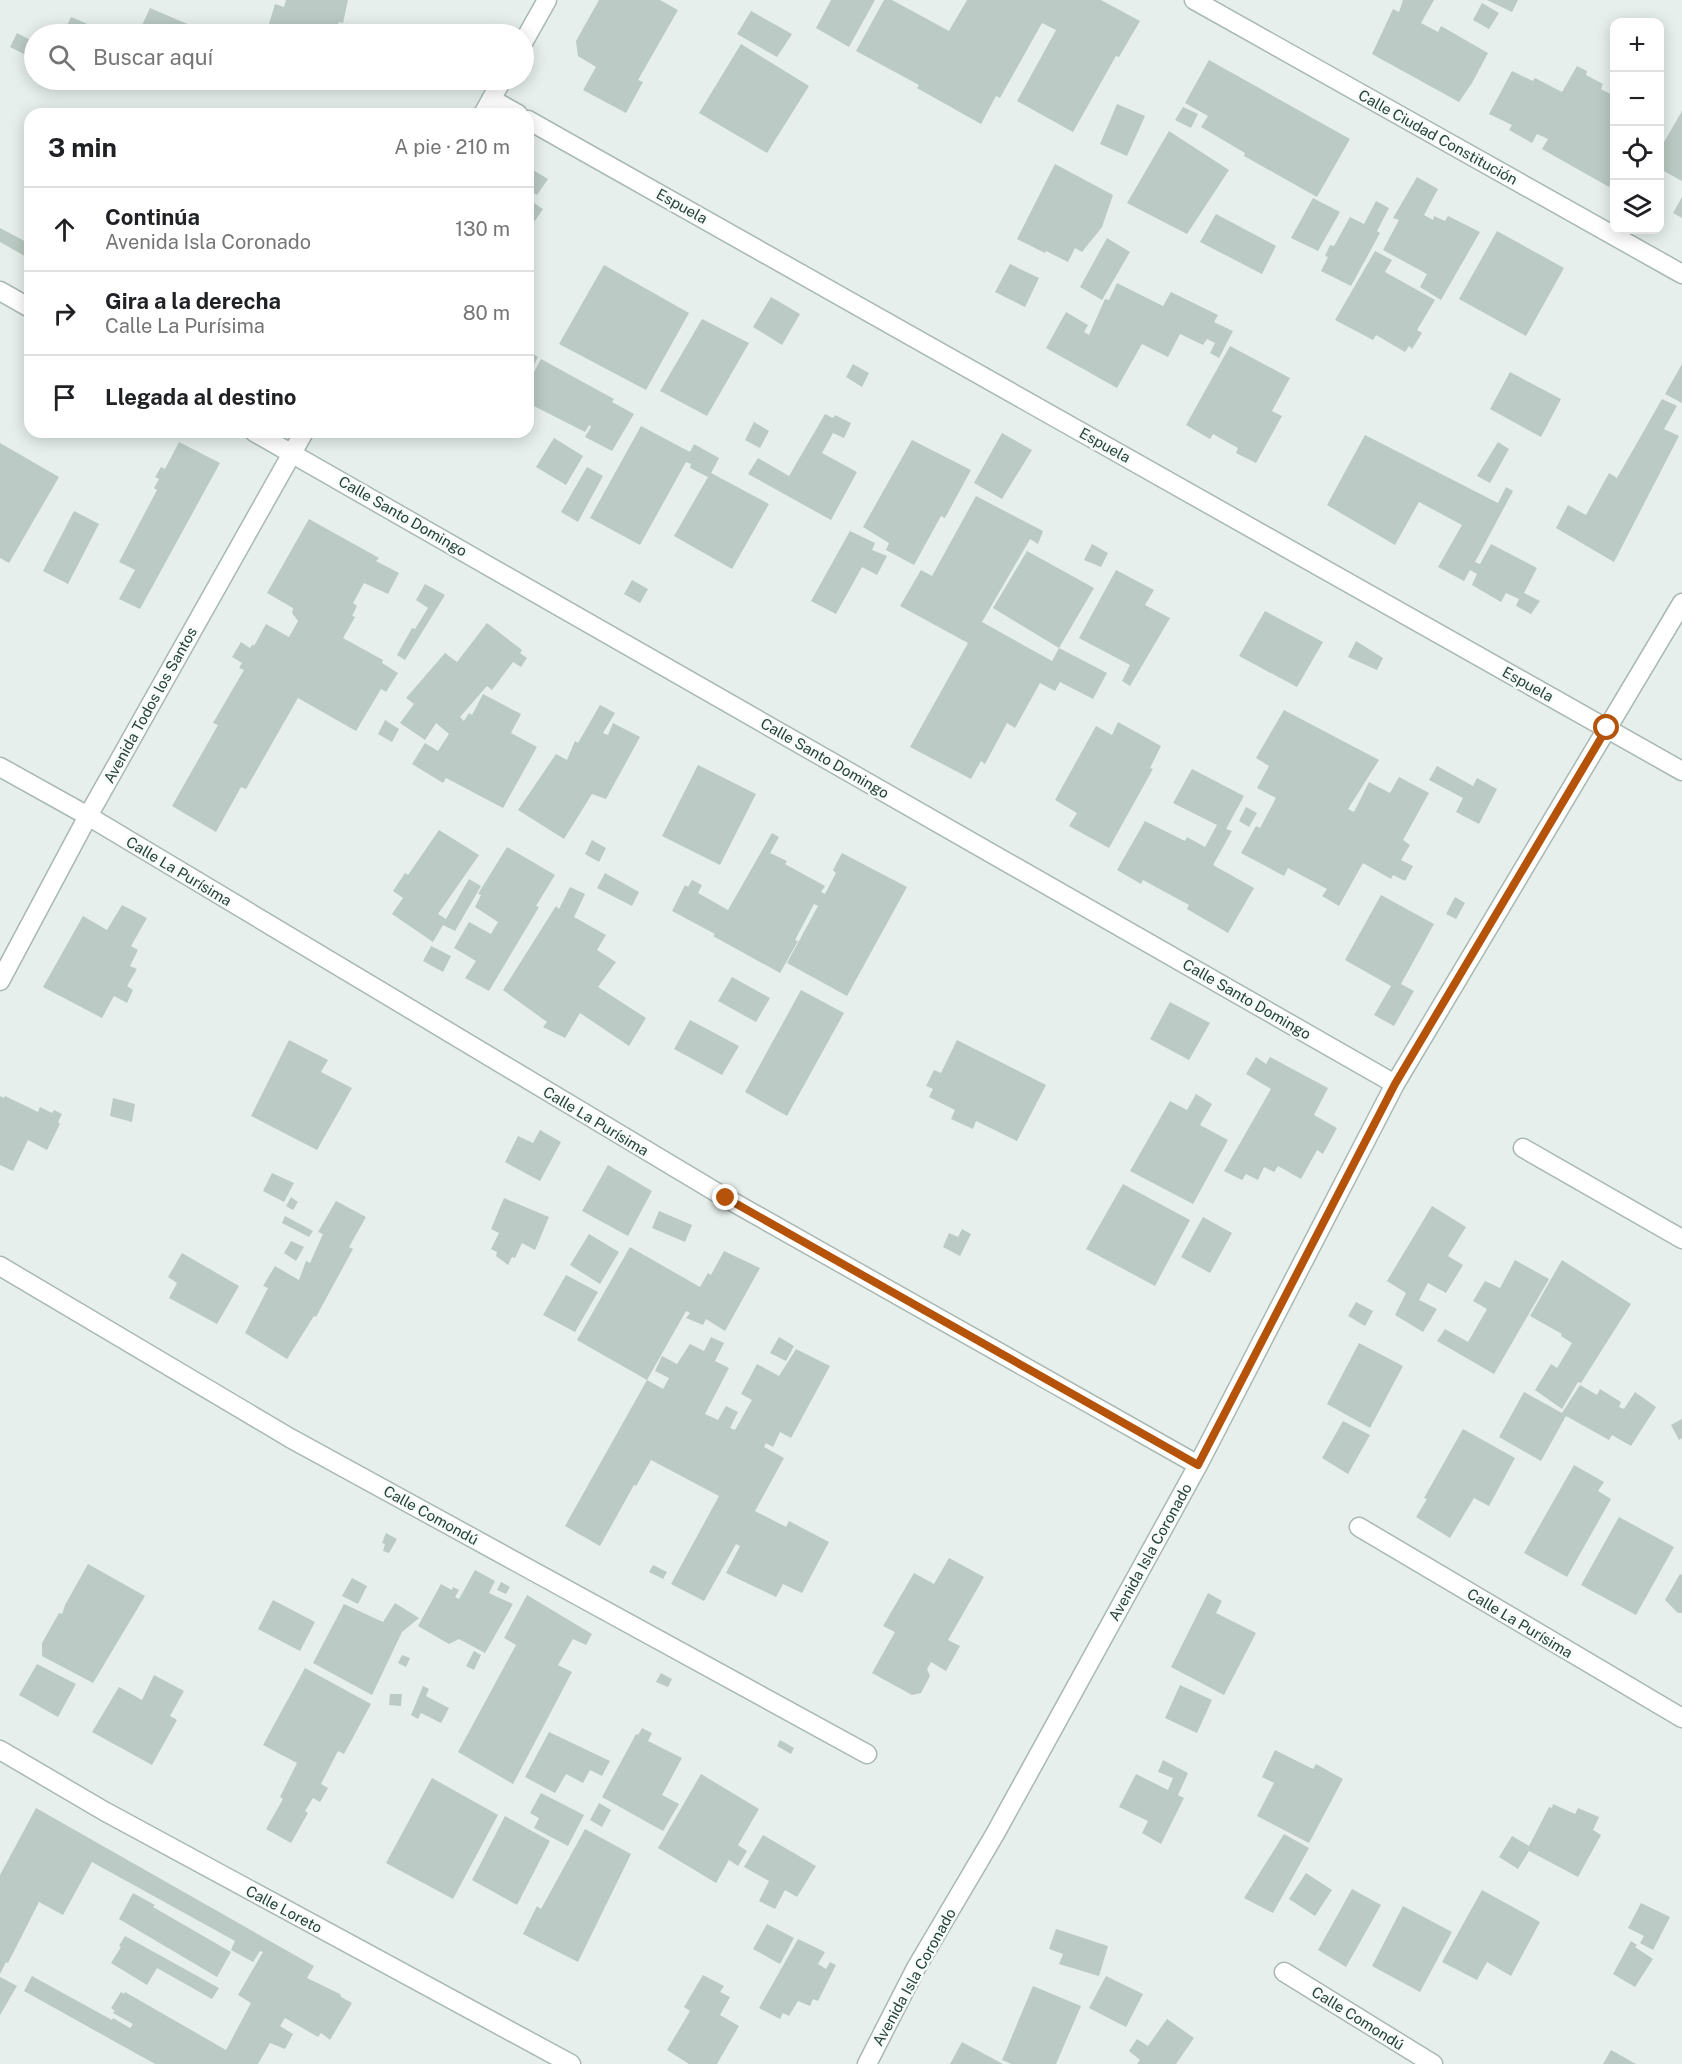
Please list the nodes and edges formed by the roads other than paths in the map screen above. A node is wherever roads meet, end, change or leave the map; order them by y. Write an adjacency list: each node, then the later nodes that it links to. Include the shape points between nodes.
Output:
1 (547, 0): 3 (street)
2 (1194, 0): 7 (street, Calle Ciudad Constitución)
3 (534, 24)
4 (496, 90): 5 (street)
5 (487, 106)
6 (534, 123): 14 (street, Espuela)
7 (1682, 274)
8 (0, 291): 9 (street)
9 (24, 305)
10 (265, 438): 12 (street, Calle Santo Domingo)
11 (301, 438): 12 (street, Avenida Todos los Santos)
12 (292, 453): 17 (street, Avenida Todos los Santos); 19 (street, Calle Santo Domingo)
13 (1682, 603): 14 (street, Avenida Isla Coronado)
14 (1607, 728): 16 (street, Espuela); 19 (street, Avenida Isla Coronado)
15 (0, 767): 17 (street, Calle La Purísima)
16 (1682, 771)
17 (88, 816): 18 (street, Avenida Todos los Santos); 23 (street, Calle La Purísima, via 726,1198)
18 (0, 981)
19 (1395, 1084): 23 (street, Avenida Isla Coronado)
20 (1523, 1148): 21 (street)
21 (1682, 1239)
22 (0, 1266): 27 (street, Calle Comondú, via 300,1443)
23 (1198, 1465): 30 (street, Avenida Isla Coronado, via 995,1834 916,1968)
24 (1359, 1527): 25 (street, Calle La Purísima)
25 (1682, 1718)
26 (0, 1750): 29 (street, Calle Loreto, via 104,1811)
27 (867, 1754)
28 (1284, 1972): 31 (street, Calle Comondú)
29 (571, 2064)
30 (867, 2064)
31 (1432, 2064)

